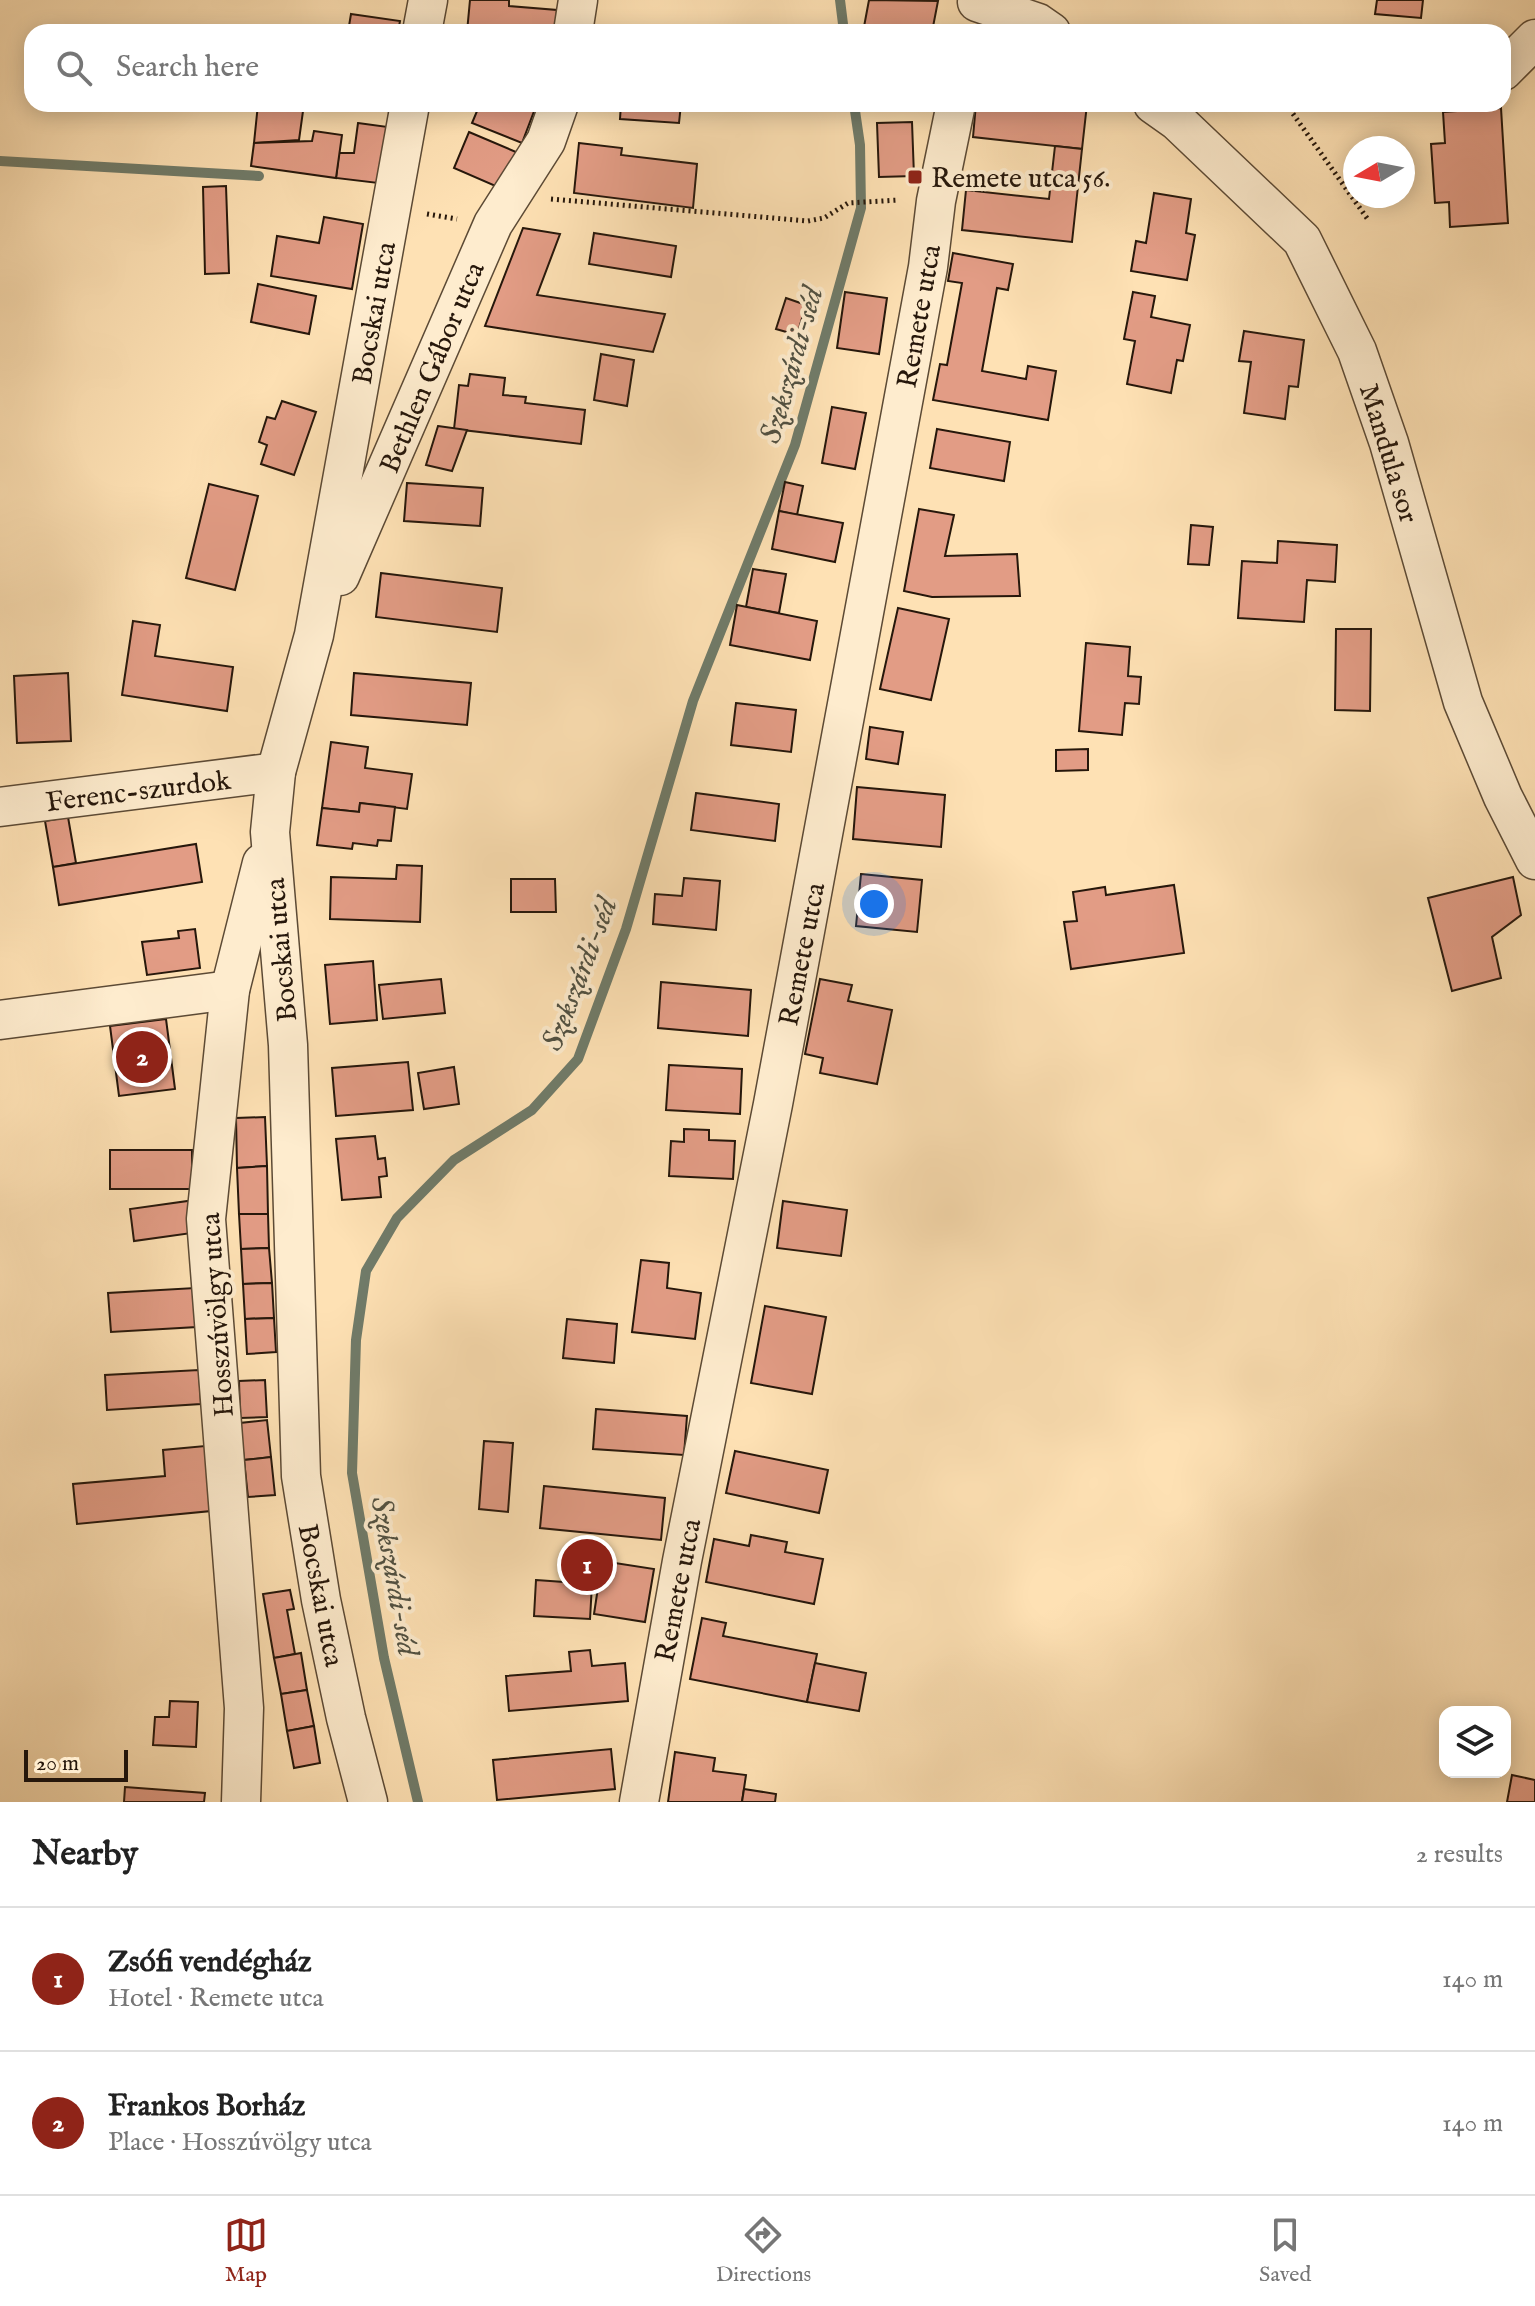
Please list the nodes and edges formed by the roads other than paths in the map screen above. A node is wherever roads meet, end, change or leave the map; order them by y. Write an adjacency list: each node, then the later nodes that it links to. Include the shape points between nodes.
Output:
1 (428, 0): 4 (street)
2 (578, 0): 5 (street)
3 (975, 11): 6 (street)
4 (424, 24)
5 (574, 24)
6 (1033, 24)
7 (1535, 39): 8 (street)
8 (1511, 63)
9 (409, 112): 13 (street, Bocskai utca)
10 (556, 112): 13 (street, Bethlen Gábor utca, via 546,141 503,210)
11 (954, 112): 22 (street, Remete utca, via 782,1058)
12 (1164, 112): 17 (street, Mandula sor, via 1302,240 1357,351 1389,443 1463,702)
13 (314, 635): 14 (street, Bocskai utca)
14 (276, 772): 15 (street, Ferenc-szurdok); 16 (street, Bocskai utca)
15 (0, 807)
16 (270, 832): 18 (street, Hosszúvölgy utca); 21 (street, Bocskai utca, via 288,1045 301,1476 324,1615)
17 (1535, 860)
18 (230, 990): 19 (street); 20 (street, Hosszúvölgy utca, via 206,1219 244,1708)
19 (0, 1020)
20 (241, 1802)
21 (368, 1802)
22 (639, 1802)

